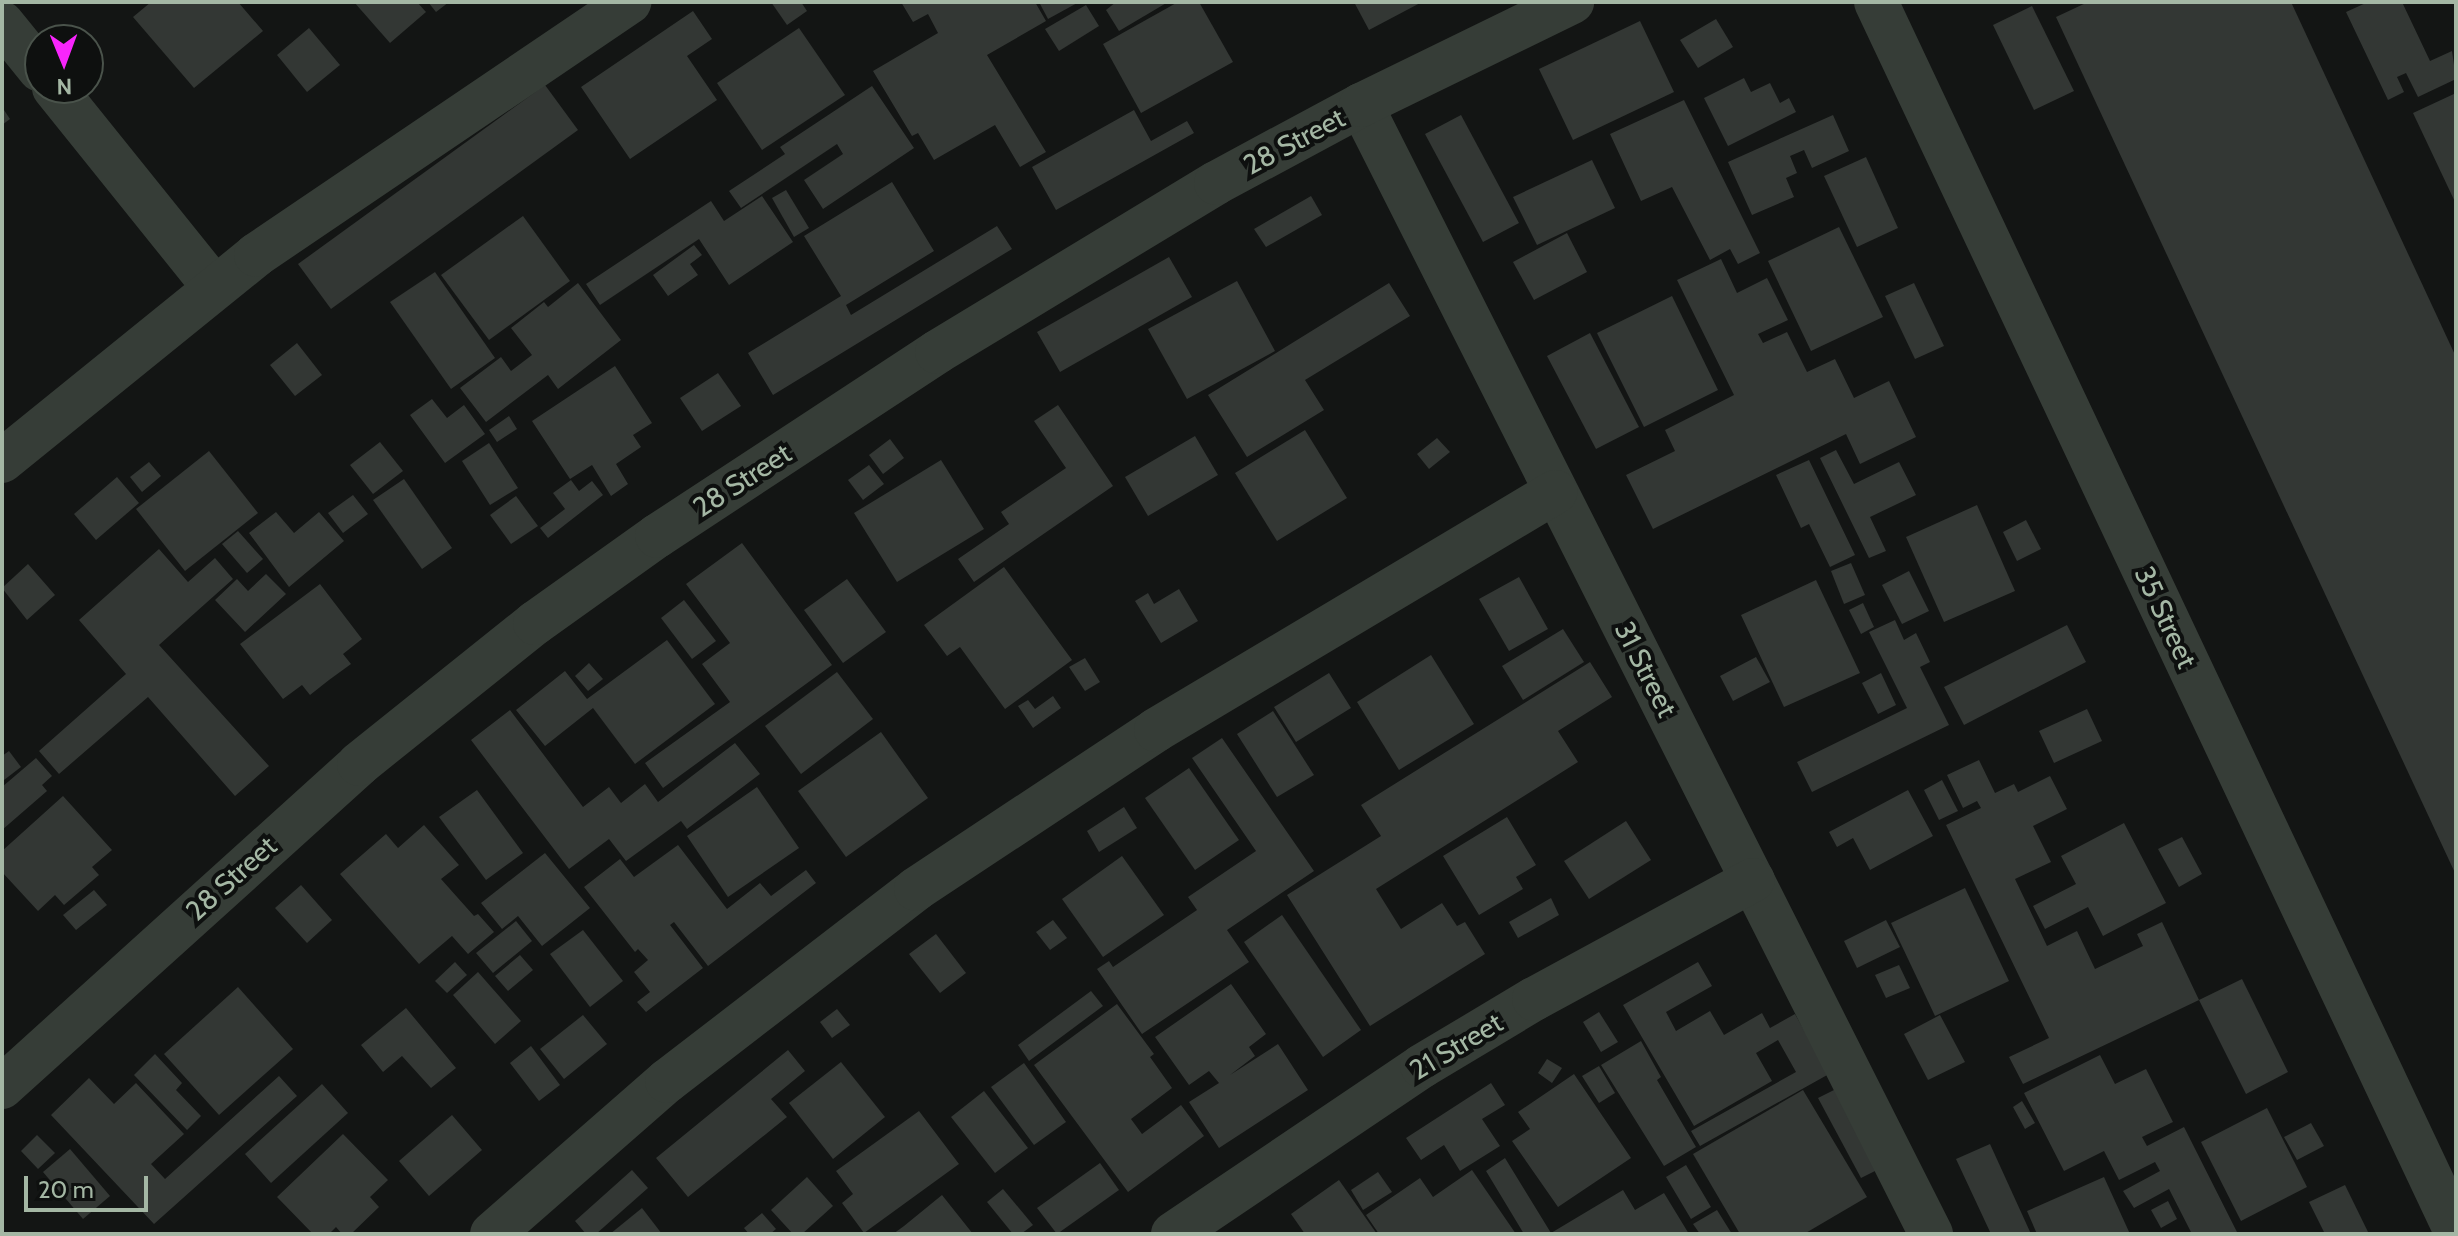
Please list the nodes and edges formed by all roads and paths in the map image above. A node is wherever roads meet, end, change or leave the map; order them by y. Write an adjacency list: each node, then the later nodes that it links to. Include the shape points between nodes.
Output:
1 (629, 2): 8 (street, via 336,198)
2 (1572, 2): 7 (street, 28 Street)
3 (1876, 2): 13 (street, 35 Street)
4 (2, 23): 5 (street)
5 (24, 50)
6 (67, 104): 8 (street)
7 (1361, 105): 10 (street, 31 Street); 12 (street, 28 Street, via 1216,183 937,352 535,623 347,774)
8 (214, 287): 9 (street)
9 (2, 461)
10 (1556, 492): 11 (street, 31 Street); 14 (street, via 1156,730 916,889 667,1081)
11 (1753, 880): 15 (street, 21 Street, via 1435,1058); 16 (street, 31 Street)
12 (2, 1087)
13 (2456, 1232)
14 (492, 1234)
15 (1173, 1234)
16 (1931, 1234)

